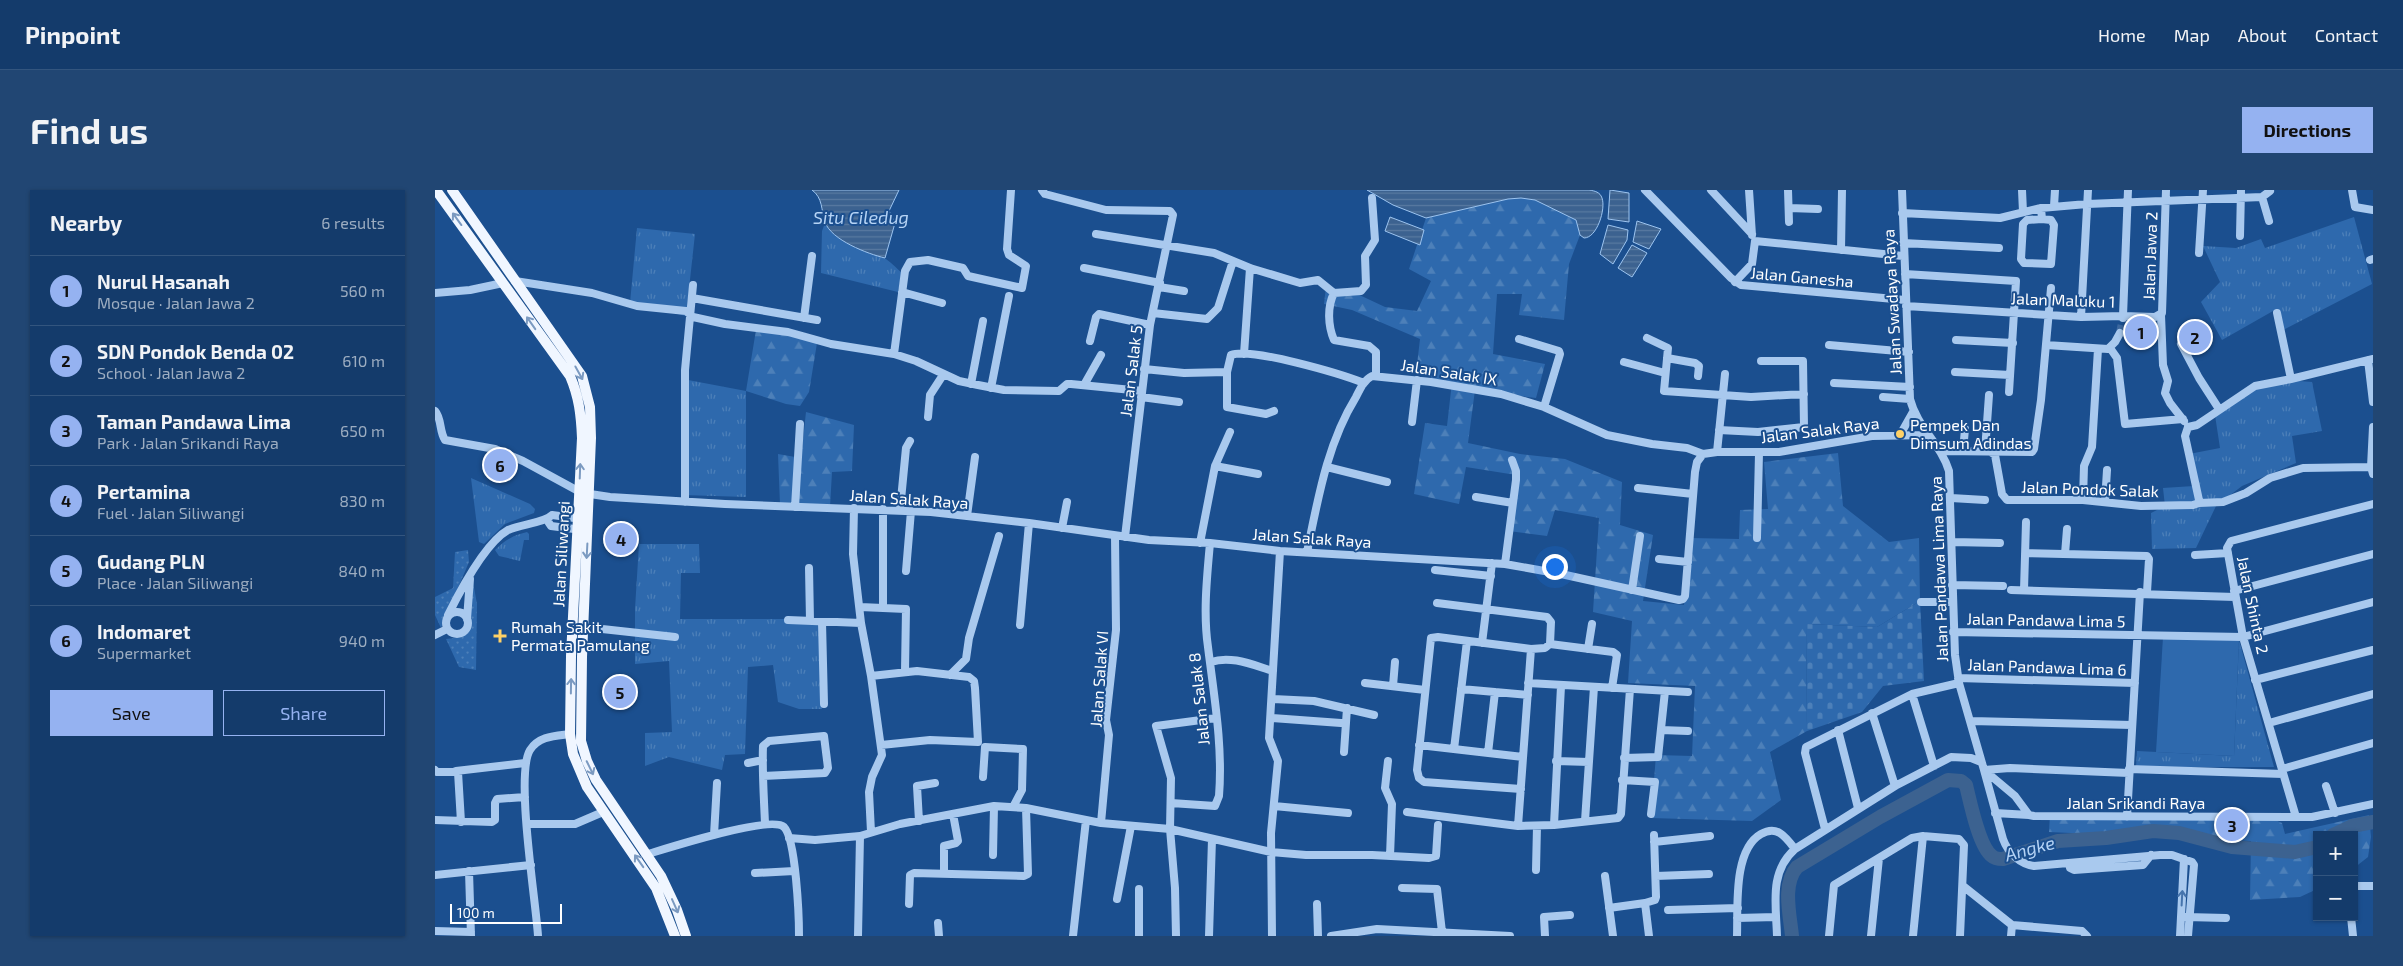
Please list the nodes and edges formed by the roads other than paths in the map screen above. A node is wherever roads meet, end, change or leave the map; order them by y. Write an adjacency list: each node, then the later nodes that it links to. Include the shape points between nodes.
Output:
1 (436, 190): 52 (main road, Jalan Siliwangi, one-way to 1)
2 (452, 190): 50 (main road, Jalan Siliwangi)
3 (1011, 190): 57 (street, via 1007,249 1009,255 1027,266 1022,288 968,276 963,268 914,260 906,265)
4 (1042, 190): 40 (street, Jalan Salak 5, via 1045,194 1106,210 1170,211 1173,214)
5 (1645, 190): 51 (street, Jalan Ganesha)
6 (1711, 190): 38 (street)
7 (1749, 190): 38 (street)
8 (1788, 190): 27 (street)
9 (1842, 190): 42 (street)
10 (1902, 190): 32 (street, Jalan Swadaya Raya)
11 (2022, 190): 31 (street)
12 (2055, 190): 26 (street)
13 (2088, 190): 24 (street)
14 (2128, 190): 25 (street, Jalan Maluku 1)
15 (2166, 190): 23 (street, Jalan Jawa 2)
16 (2203, 190): 22 (street)
17 (2352, 190): 30 (street, via 2355,207)
18 (2270, 191): 20 (street)
19 (2241, 193): 20 (street); 22 (street); 37 (street)
20 (2262, 197): 34 (street)
21 (1372, 198): 59 (street, via 1375,240 1365,256 1366,285 1361,291)
22 (2202, 199): 23 (street); 43 (street)
23 (2166, 201): 25 (street); 69 (street, Jalan Jawa 2)
24 (2087, 204): 25 (street); 26 (street); 70 (street)
25 (2127, 204): 71 (street, Jalan Maluku 1)
26 (2054, 206): 28 (street)
27 (1789, 208): 29 (street); 35 (street)
28 (2041, 208): 31 (street); 33 (street)
29 (1818, 209)
30 (2373, 210)
31 (2023, 212): 32 (street, via 2000,218)
32 (1902, 213): 39 (street, Jalan Swadaya Raya)
33 (2042, 220): 33 (street, via 2027,220 2023,224 2021,258 2024,263 2051,264 2054,225 2051,220)
34 (2269, 221)
35 (1789, 222)
36 (1096, 234): 40 (street)
37 (2240, 236)
38 (1753, 238): 42 (street); 51 (street, via 1752,264)
39 (1906, 243): 41 (street); 45 (street, Jalan Swadaya Raya)
40 (1167, 244): 46 (street, via 1214,253); 53 (street, Jalan Salak 5)
41 (1999, 248)
42 (1841, 250): 45 (street)
43 (2199, 253)
44 (812, 256): 72 (street)
45 (1903, 256): 49 (street, Jalan Swadaya Raya)
46 (1233, 261): 48 (street); 65 (street, via 1218,308 1207,319)
47 (1084, 268): 53 (street)
48 (1249, 268): 59 (street, via 1300,283 1318,280); 89 (street)
49 (1905, 274): 63 (street, Jalan Swadaya Raya); 64 (street, via 2016,281)
50 (515, 281): 68 (street, via 578,290 637,306 685,310); 137 (main road, Jalan Siliwangi, one-way to 137, via 582,376 590,406)
51 (1735, 282): 63 (street, Jalan Ganesha)
52 (503, 283): 58 (street); 137 (main road, Jalan Siliwangi, one-way to 52, via 577,392 570,376)
53 (1160, 285): 56 (street); 65 (street, Jalan Salak 5)
54 (693, 286): 61 (street)
55 (2051, 288): 66 (street)
56 (1184, 291)
57 (902, 292): 62 (street); 88 (street)
58 (435, 293)
59 (1333, 293): 101 (street, via 1329,329 1334,340 1369,346 1376,352)
60 (1009, 296): 111 (street)
61 (692, 298): 68 (street); 72 (street)
62 (942, 303)
63 (1906, 303): 64 (street, Jalan Maluku 1); 87 (street, Jalan Swadaya Raya)
64 (2015, 312): 66 (street, Jalan Maluku 1); 81 (street)
65 (1153, 313): 75 (street, Jalan Salak 5)
66 (2048, 313): 70 (street, Jalan Maluku 1); 84 (street)
67 (2277, 313): 104 (street)
68 (690, 314): 88 (street, via 725,324 788,332 831,344); 162 (street, via 685,370)
69 (2161, 316): 71 (street, Jalan Jawa 2); 127 (street, via 2163,365 2168,381 2165,393)
70 (2081, 317): 71 (street, Jalan Maluku 1)
71 (2123, 317)
72 (804, 318): 73 (street)
73 (817, 320)
74 (983, 321): 108 (street)
75 (1150, 325): 80 (street, via 1099,314); 95 (street, Jalan Salak 5)
76 (2120, 332): 85 (street)
77 (1647, 338): 91 (street, via 1669,348)
78 (1519, 339): 121 (street, via 1559,351)
79 (1956, 340): 81 (street)
80 (1091, 341)
81 (2013, 343): 102 (street)
82 (1829, 344): 87 (street)
83 (2181, 344): 122 (street)
84 (2046, 345): 86 (street); 144 (street, via 2034,450)
85 (2110, 348): 86 (street); 127 (street, via 2117,358 2125,424)
86 (2099, 349): 161 (street, via 2092,447 2084,466)
87 (1909, 352): 110 (street, Jalan Swadaya Raya)
88 (893, 354): 100 (street)
89 (1244, 354): 96 (street, via 1231,355); 106 (street, via 1275,358)
90 (1101, 355): 109 (street)
91 (1667, 358): 98 (street); 103 (street, via 1695,362 1699,366)
92 (2370, 359): 104 (street); 120 (street)
93 (1761, 361): 114 (street, via 1803,361)
94 (1624, 362): 98 (street)
95 (1144, 369): 96 (street, via 1184,373); 113 (street, Jalan Salak 5)
96 (1227, 372): 124 (street, via 1227,407 1266,414)
97 (1955, 372): 102 (street)
98 (1665, 373): 116 (street, via 1664,391)
99 (1725, 374): 116 (street)
100 (943, 375): 108 (street); 126 (street, via 931,395)
101 (1376, 375): 105 (street, Jalan Salak IX); 106 (street, Jalan Salak IX)
102 (2010, 375): 112 (street)
103 (1698, 376)
104 (2291, 379): 122 (street, via 2255,386)
105 (1417, 380): 121 (street, Jalan Salak IX, via 1501,394); 128 (street)
106 (1364, 383): 150 (street, Jalan Salak IX, via 1341,424)
107 (1834, 383): 110 (street)
108 (971, 384): 111 (street)
109 (1084, 385): 111 (street, via 1067,384 1059,392); 113 (street)
110 (1910, 387): 118 (street, Jalan Swadaya Raya)
111 (991, 388)
112 (2009, 392)
113 (1141, 394): 119 (street); 186 (street, Jalan Salak 5)
114 (1804, 394): 116 (street); 133 (street, via 1805,425 1802,428 1758,432)
115 (1989, 395): 144 (street, Jalan Pondok Salak)
116 (1722, 396): 133 (street)
117 (1883, 397): 118 (street)
118 (1910, 399): 125 (street, Jalan Swadaya Raya)
119 (1179, 402)
120 (2373, 402)
121 (1544, 407): 146 (street, Jalan Salak IX, via 1607,435 1687,448)
122 (2219, 408): 130 (street, via 2197,425)
123 (435, 411): 139 (street)
124 (1274, 411)
125 (1913, 412): 135 (street, Jalan Salak Raya); 136 (street, Jalan Pandawa Lima Raya)
126 (928, 417)
127 (2183, 419): 130 (street)
128 (1412, 422)
129 (800, 424): 168 (street)
130 (2188, 427): 166 (street, via 2185,436)
131 (2373, 427): 152 (street)
132 (1965, 429): 142 (street)
133 (1719, 430): 143 (street)
134 (1230, 432): 149 (street)
135 (1900, 435): 136 (street, Jalan Salak Raya); 145 (street, Jalan Salak Raya, via 1852,439 1795,451)
136 (1927, 435): 141 (street, Jalan Pandawa Lima Raya)
137 (586, 438): 156 (main road, Jalan Siliwangi)
138 (435, 439): 139 (street)
139 (445, 440): 156 (street, via 495,449)
140 (910, 441): 171 (street, via 906,448)
141 (1940, 451): 142 (street); 159 (street, Jalan Pandawa Lima Raya, via 1949,471)
142 (1963, 451): 144 (street)
143 (1717, 452): 145 (street, Jalan Salak Raya); 146 (street, Jalan Salak Raya)
144 (1989, 452): 161 (street, Jalan Pondok Salak, via 1996,460 2001,494 2007,500)
145 (1759, 453): 187 (street)
146 (1703, 454): 157 (street, Jalan Salak Raya, via 1697,462)
147 (975, 457): 173 (street)
148 (1512, 460): 165 (street, via 1516,471)
149 (1215, 466): 153 (street); 189 (street)
150 (1327, 467): 154 (street); 193 (street, Jalan Salak IX)
151 (2107, 470): 164 (street)
152 (2372, 471): 166 (street, Jalan Pondok Salak, via 2303,468 2270,478 2223,502)
153 (1258, 474)
154 (1387, 482)
155 (1637, 488): 157 (street)
156 (585, 493): 162 (street, Jalan Salak Raya); 174 (main road, Jalan Siliwangi); 176 (main road, Jalan Siliwangi)
157 (1693, 494): 200 (street, Jalan Salak Raya)
158 (1475, 497): 165 (street)
159 (1951, 498): 160 (street); 188 (street, Jalan Pandawa Lima Raya)
160 (1985, 500)
161 (2083, 500): 164 (street, Jalan Pondok Salak)
162 (685, 502): 168 (street, Jalan Salak Raya)
163 (1067, 502): 179 (street)
164 (2105, 502): 166 (street, Jalan Pondok Salak, via 2149,506)
165 (1513, 503): 202 (street)
166 (2199, 503)
167 (2373, 504): 195 (street, Jalan Shinta 2, via 2231,541)
168 (795, 507): 169 (street, Jalan Salak Raya)
169 (854, 508): 170 (street, Jalan Salak Raya); 219 (street, via 853,554)
170 (883, 509): 171 (street, Jalan Salak Raya); 220 (street)
171 (900, 510): 172 (street, Jalan Salak Raya)
172 (911, 511): 173 (street, Jalan Salak Raya); 205 (street)
173 (967, 516): 178 (street, Jalan Salak Raya)
174 (577, 519): 175 (street, via 552,515); 176 (street); 181 (main road, Jalan Siliwangi)
175 (547, 520): 181 (street, via 551,526); 207 (street, via 520,525 500,535 485,550)
176 (588, 520): 182 (main road, Jalan Siliwangi)
177 (2025, 522): 194 (street)
178 (1029, 523): 179 (street, Jalan Salak Raya); 229 (street)
179 (1062, 528): 184 (street, Jalan Salak Raya)
180 (2067, 529): 196 (street)
181 (577, 530): 182 (street); 243 (main road, Jalan Siliwangi)
182 (588, 531): 230 (main road, Jalan Siliwangi, one-way to 230)
183 (999, 536): 249 (street, via 969,638 968,654)
184 (1115, 536): 186 (street, Jalan Salak Raya); 337 (street, Jalan Salak VI, via 1116,630 1106,720 1109,736)
185 (1640, 536): 210 (street)
186 (1125, 537): 189 (street, Jalan Salak Raya)
187 (1757, 538)
188 (1951, 542): 191 (street); 208 (street, Jalan Pandawa Lima Raya)
189 (1200, 543): 190 (street, Jalan Salak Raya)
190 (1210, 543): 192 (street, Jalan Salak Raya); 245 (street, Jalan Salak 8, via 1206,604 1207,646)
191 (2001, 544)
192 (1280, 551): 193 (street, Jalan Salak Raya); 247 (street)
193 (1307, 552): 201 (street, Jalan Salak Raya)
194 (2025, 553): 196 (street); 212 (street)
195 (2228, 553): 198 (street); 214 (street, Jalan Shinta 2)
196 (2065, 554): 213 (street, via 2147,556)
197 (2373, 554): 214 (street)
198 (2195, 555)
199 (1659, 559): 200 (street)
200 (1688, 562): 210 (street, Jalan Salak Raya, via 1683,600)
201 (1492, 563): 202 (street, Jalan Salak Raya); 206 (street)
202 (1505, 564): 210 (street, Jalan Salak Raya)
203 (809, 568): 225 (street)
204 (1435, 570): 206 (street)
205 (906, 571)
206 (1491, 576): 221 (street)
207 (470, 577): 222 (street); 223 (street)
208 (1952, 585): 209 (street); 216 (street, Jalan Pandawa Lima Raya)
209 (2003, 586)
210 (1632, 590)
211 (2011, 590): 212 (street)
212 (2024, 590): 213 (street)
213 (2143, 592): 214 (street); 233 (street)
214 (2234, 594): 235 (street, Jalan Shinta 2)
215 (1921, 602): 216 (street)
216 (1953, 602): 232 (street, Jalan Pandawa Lima Raya)
217 (2373, 602): 235 (street, Jalan Pandawa Lima 5)
218 (1437, 603): 221 (street)
219 (860, 607): 220 (street); 227 (street)
220 (883, 608): 248 (street, via 906,609)
221 (1487, 609): 238 (street); 239 (street, via 1550,618)
222 (449, 615): 223 (street, via 459,612); 231 (street, via 445,622)
223 (467, 619): 231 (street, via 463,632 457,634)
224 (788, 620): 225 (street)
225 (809, 621): 226 (street)
226 (822, 622): 227 (street); 270 (street)
227 (861, 623): 250 (street)
228 (1592, 624): 241 (street)
229 (1020, 626)
230 (583, 627): 236 (street); 244 (main road, Jalan Siliwangi)
231 (447, 629): 234 (street)
232 (1953, 632): 233 (street, Jalan Pandawa Lima 5); 252 (street, Jalan Pandawa Lima Raya)
233 (2137, 635): 235 (street, Jalan Pandawa Lima 5); 255 (street)
234 (435, 636)
235 (2243, 636): 251 (street, Jalan Shinta 2)
236 (675, 637)
237 (1467, 641): 238 (street); 260 (street); 262 (street, via 1431,638)
238 (1482, 643): 240 (street)
239 (1550, 644): 240 (street, via 1545,648); 241 (street)
240 (1531, 649): 254 (street)
241 (1589, 649): 259 (street, via 1617,655)
242 (2373, 650): 251 (street)
243 (571, 656): 244 (main road); 283 (main road, Jalan Siliwangi, one-way to 243)
244 (582, 657): 356 (main road, Jalan Siliwangi, one-way to 356, via 581,741 587,762 614,808)
245 (1211, 662): 247 (street, via 1234,660); 274 (street, Jalan Salak 8)
246 (1395, 662): 256 (street)
247 (1273, 670): 269 (street)
248 (905, 671): 249 (street); 250 (street)
249 (950, 674): 285 (street, via 969,677 973,681 978,742 930,740)
250 (871, 676): 285 (street)
251 (2255, 680): 278 (street, Jalan Shinta 2)
252 (1958, 681): 255 (street, Jalan Pandawa Lima 6); 266 (street, Jalan Pandawa Lima 6); 276 (street, Jalan Pandawa Lima Raya)
253 (1365, 683): 256 (street)
254 (1529, 683): 257 (street); 268 (street)
255 (2135, 683): 279 (street)
256 (1393, 686): 262 (street)
257 (1561, 686): 258 (street); 296 (street)
258 (1594, 687): 259 (street); 298 (street)
259 (1612, 688): 261 (street)
260 (1461, 689): 264 (street); 287 (street)
261 (1630, 689): 263 (street); 292 (street)
262 (1425, 690): 286 (street)
263 (1665, 691): 265 (street); 280 (street)
264 (1495, 692): 268 (street); 290 (street)
265 (1688, 692)
266 (1912, 694): 272 (street, Jalan Pandawa Lima 6); 300 (street)
267 (2373, 694): 278 (street)
268 (1528, 695): 291 (street)
269 (1273, 699): 271 (street, via 1314,701); 275 (street)
270 (824, 704)
271 (1347, 708): 273 (street); 289 (street)
272 (1873, 713): 281 (street, Jalan Pandawa Lima 6); 311 (street)
273 (1374, 715)
274 (1217, 718): 315 (street, Jalan Salak 8, via 1220,785 1217,805); 315 (street, via 1156,726 1171,778)
275 (1272, 718): 277 (street); 318 (street, via 1269,738 1278,761)
276 (1971, 721): 279 (street); 288 (street, Jalan Pandawa Lima Raya)
277 (1341, 723)
278 (2269, 723): 305 (street, Jalan Shinta 2)
279 (2133, 725): 304 (street)
280 (1661, 730): 282 (street); 292 (street, via 1658,757)
281 (1838, 730): 321 (street); 346 (street, Jalan Pandawa Lima 6, via 1809,744 1805,750)
282 (1688, 731)
283 (570, 734): 299 (street, via 536,742); 322 (main road, Jalan Siliwangi, via 578,768)
284 (2373, 743): 305 (street)
285 (881, 745): 347 (street, via 881,761 871,777 869,792)
286 (1419, 745): 287 (street); 313 (street, via 1417,770 1422,781)
287 (1454, 749): 290 (street)
288 (1978, 750): 293 (street); 301 (street, Jalan Pandawa Lima Raya)
289 (1344, 752)
290 (1488, 753): 291 (street)
291 (1523, 757): 313 (street)
292 (1624, 758): 308 (street)
293 (1971, 758): 300 (street, via 1953,756); 301 (street)
294 (763, 760): 297 (street); 306 (street); 306 (street, via 763,746 769,741 824,736 828,768 825,773)
295 (1388, 761): 358 (street, via 1385,788 1392,804)
296 (1556, 761): 298 (street); 341 (street)
297 (748, 762)
298 (1589, 762): 335 (street)
299 (525, 763): 303 (street); 314 (street)
300 (1934, 766): 311 (street)
301 (1983, 766): 304 (street); 324 (street, Jalan Pandawa Lima Raya); 329 (street, via 2015,796)
302 (435, 770): 303 (street)
303 (456, 771): 336 (street, via 459,775)
304 (2129, 771): 305 (street); 330 (street)
305 (2283, 771): 331 (street, Jalan Shinta 2)
306 (763, 776): 339 (street)
307 (983, 777): 319 (street, via 985,747 1017,749 1019,795)
308 (1622, 780): 328 (street, via 1655,782); 335 (street, via 1620,816)
309 (717, 782): 348 (street)
310 (935, 783): 334 (street, via 917,786)
311 (1895, 786): 321 (street)
312 (2327, 786): 326 (street)
313 (1521, 789): 343 (street)
314 (525, 797): 336 (street, via 497,799 495,820 492,822); 338 (street)
315 (1171, 803): 345 (street)
316 (2373, 804): 326 (street, Jalan Srikandi Raya)
317 (994, 806): 319 (street); 327 (street); 357 (street)
318 (1274, 806): 325 (street); 355 (street)
319 (1013, 808): 320 (street)
320 (1026, 808): 333 (street); 366 (street, via 1028,874)
321 (1858, 808): 346 (street)
322 (603, 812): 338 (street, via 575,824); 397 (main road, Jalan Siliwangi, one-way to 322, via 656,888)
323 (1407, 812): 343 (street)
324 (1995, 812): 329 (street, Jalan Srikandi Raya); 360 (street, Jalan Pandawa Lima Raya, via 2006,848 2023,863 2034,866 2151,855)
325 (1348, 813)
326 (2335, 813): 331 (street, Jalan Srikandi Raya)
327 (953, 814): 334 (street); 366 (street, via 958,841 944,846)
328 (1651, 814)
329 (2029, 815): 330 (street, Jalan Srikandi Raya)
330 (2127, 817): 331 (street, Jalan Srikandi Raya)
331 (2296, 817)
332 (435, 820): 336 (street)
333 (1086, 820): 337 (street); 402 (street)
334 (919, 821): 347 (street)
335 (1585, 821): 341 (street)
336 (461, 822)
337 (1101, 823): 342 (street)
338 (527, 824): 361 (street)
339 (765, 824): 348 (street); 352 (street, via 781,825)
340 (1438, 825): 358 (street, via 1436,856 1433,858)
341 (1554, 825): 344 (street)
342 (1131, 826): 345 (street); 376 (street)
343 (1518, 826): 344 (street)
344 (1537, 826): 362 (street)
345 (1170, 829): 353 (street); 404 (street)
346 (1825, 829): 354 (street)
347 (871, 832): 349 (street)
348 (714, 835): 356 (street)
349 (860, 836): 352 (street, via 815,840); 400 (street)
350 (1710, 836): 370 (street, via 1654,838)
351 (1923, 836): 359 (street, via 1915,837); 371 (street, via 1963,841); 417 (street)
352 (789, 838): 364 (street)
353 (1212, 839): 355 (street); 405 (street)
354 (1795, 848): 381 (street, via 1774,830 1769,829 1752,839 1740,872); 385 (street, via 1777,874)
355 (1271, 852): 358 (street); 406 (street)
356 (647, 854): 398 (main road, Jalan Siliwangi, one-way to 398, via 665,884)
357 (993, 855)
358 (1389, 856)
359 (1879, 858): 415 (street, via 1834,884); 416 (street)
360 (2184, 859): 384 (street, one-way to 360); 386 (street, via 2194,865)
361 (531, 865): 363 (street); 396 (street)
362 (1536, 870)
363 (469, 871): 368 (street); 395 (street)
364 (794, 871): 365 (street); 399 (street, via 798,885)
365 (755, 873)
366 (944, 873): 378 (street, via 910,874)
367 (1709, 874): 370 (street)
368 (435, 875)
369 (1605, 876): 380 (street)
370 (1656, 876): 377 (street, via 1656,899)
371 (1963, 886): 391 (street); 418 (street)
372 (2358, 886): 373 (street)
373 (2373, 886)
374 (1139, 888): 403 (street)
375 (1402, 888): 393 (street, via 1437,889)
376 (1117, 899)
377 (1645, 903): 380 (street); 412 (street)
378 (909, 904)
379 (1317, 904): 407 (street)
380 (1609, 908): 411 (street)
381 (1737, 908): 382 (street); 387 (street)
382 (1668, 910)
383 (1570, 915): 410 (street, via 1545,917)
384 (2181, 916): 386 (street); 421 (street)
385 (1776, 917): 387 (street); 414 (street)
386 (2190, 917): 388 (street); 422 (street)
387 (1737, 918): 413 (street)
388 (2226, 918)
389 (2351, 921): 423 (street)
390 (938, 923): 401 (street)
391 (2012, 925): 394 (street); 419 (street)
392 (435, 931): 395 (street)
393 (1442, 932): 408 (street, via 1377,929); 409 (street)
394 (2052, 932): 420 (street, via 2082,931)
395 (471, 934)
396 (538, 936)
397 (675, 936)
398 (686, 936)
399 (799, 936)
400 (858, 936)
401 (939, 936)
402 (1073, 936)
403 (1139, 936)
404 (1175, 936)
405 (1209, 936)
406 (1273, 936)
407 (1318, 936)
408 (1331, 936)
409 (1509, 936)
410 (1545, 936)
411 (1613, 936)
412 (1649, 936)
413 (1737, 936)
414 (1777, 936)
415 (1829, 936)
416 (1871, 936)
417 (1913, 936)
418 (1960, 936)
419 (2011, 936)
420 (2087, 936)
421 (2180, 936)
422 (2188, 936)
423 (2353, 936)

